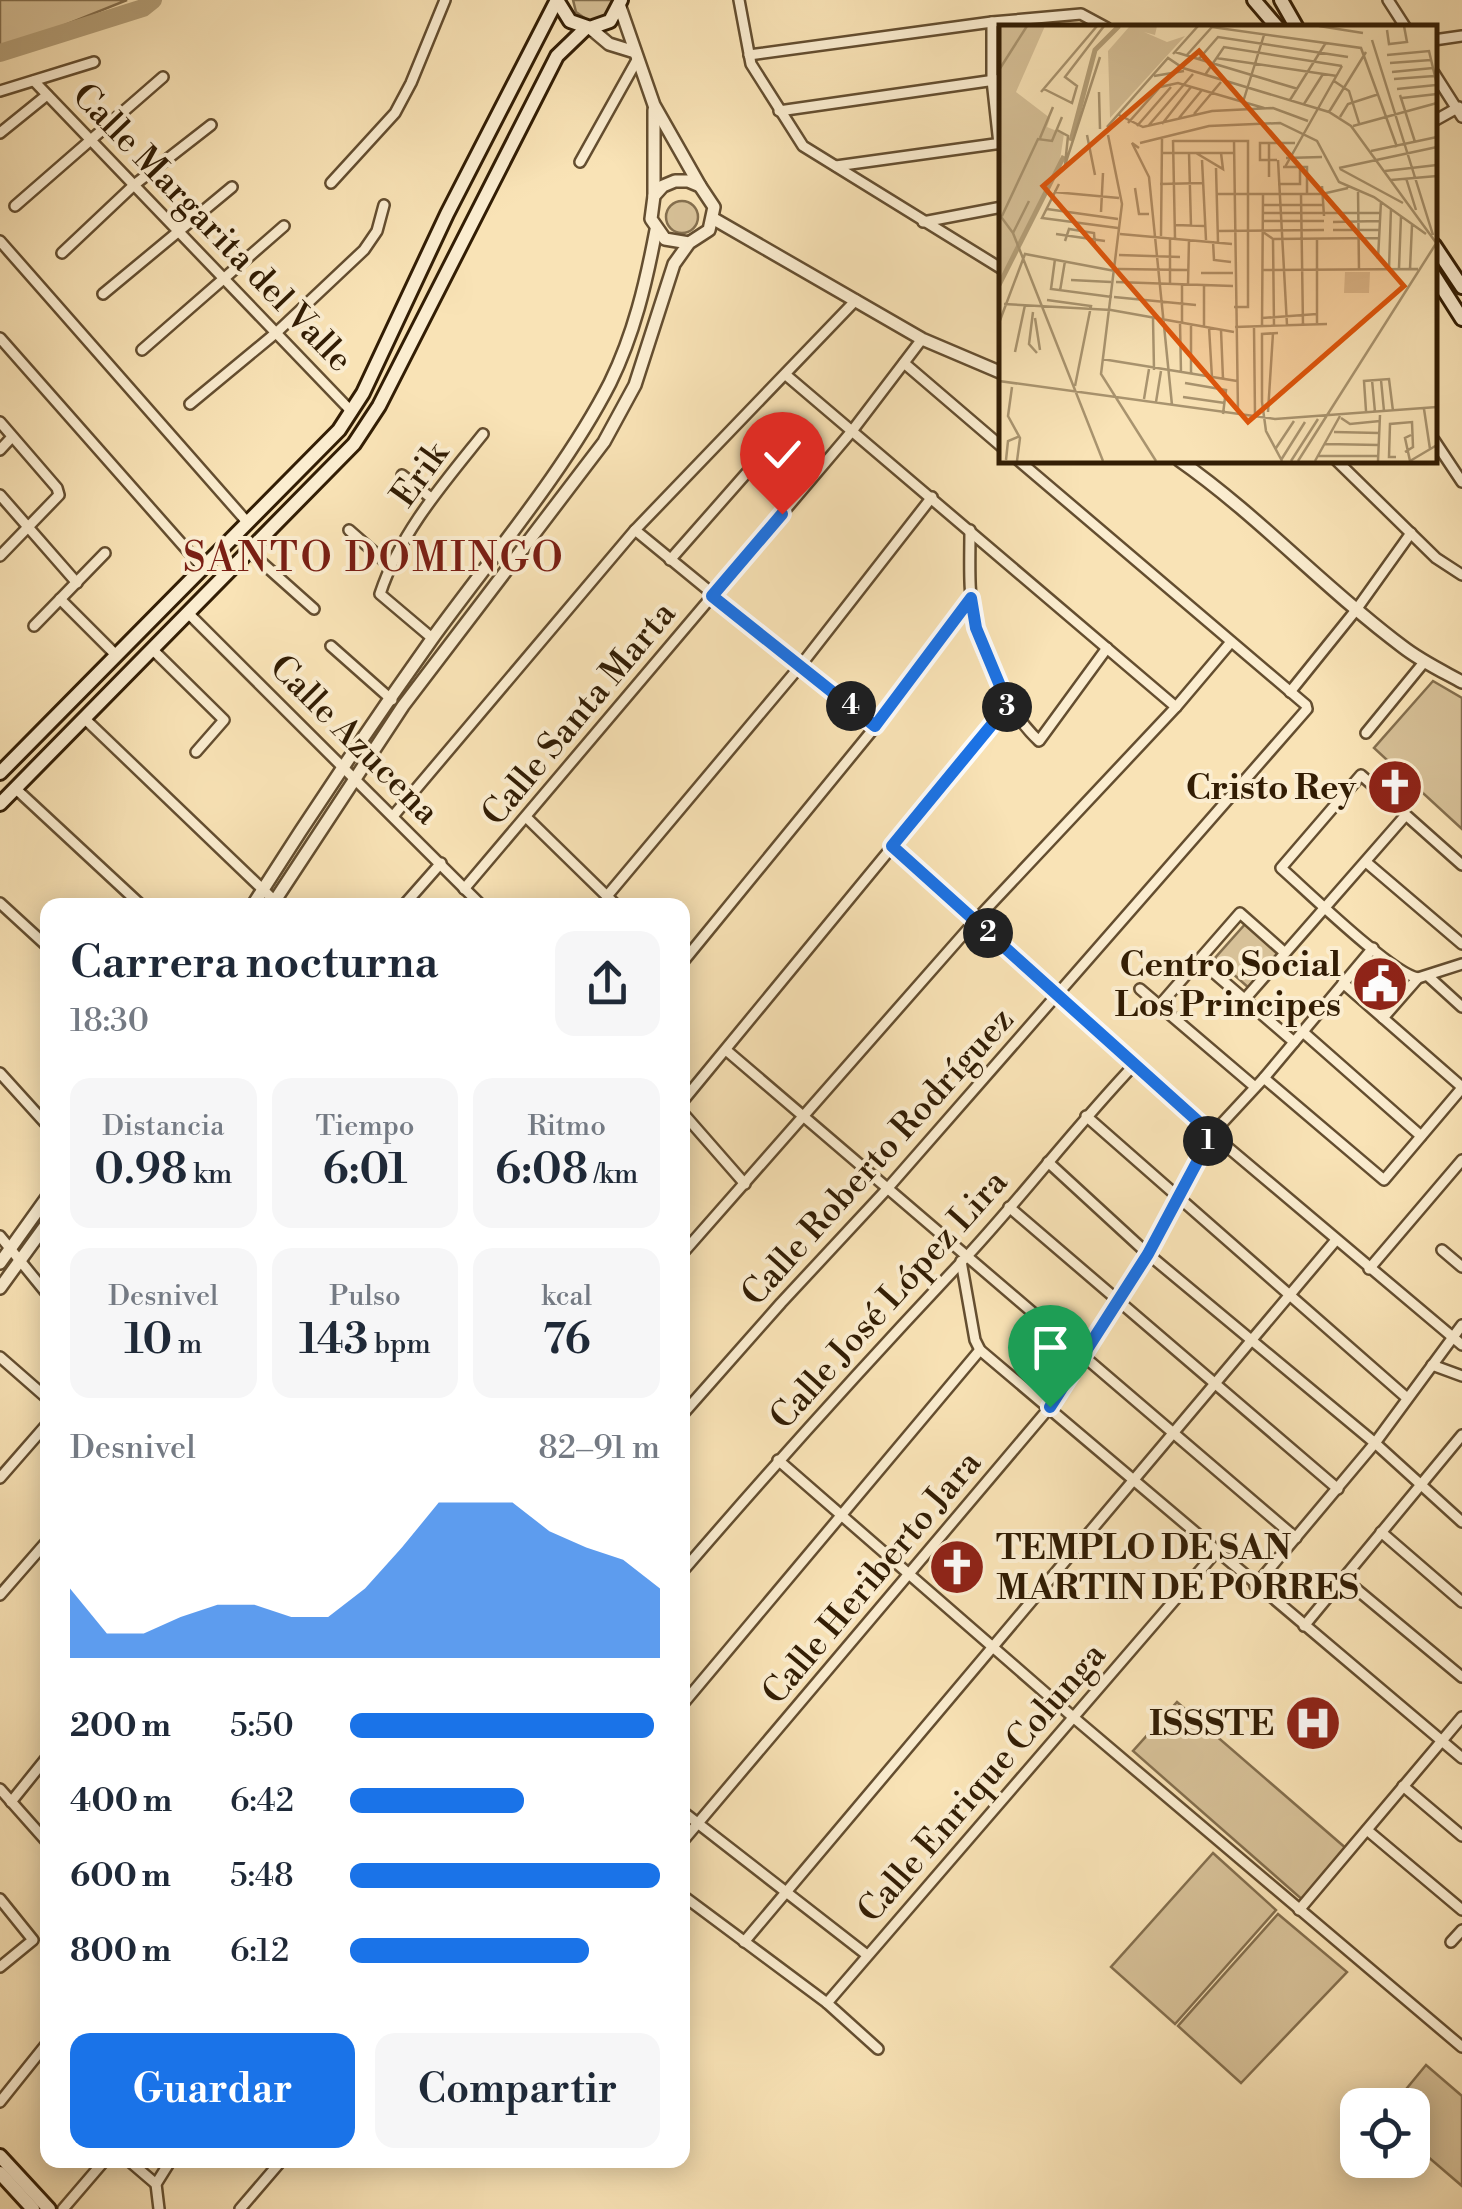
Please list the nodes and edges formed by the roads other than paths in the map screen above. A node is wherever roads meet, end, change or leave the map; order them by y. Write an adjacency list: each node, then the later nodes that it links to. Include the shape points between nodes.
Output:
1 (445, 0): 37 (street, via 395,113)
2 (557, 0): 13 (main road, via 570,22); 69 (main road)
3 (739, 0): 16 (street)
4 (1254, 0): 10 (main road)
5 (1281, 0): 11 (main road)
6 (1388, 0): 12 (street)
7 (620, 4): 13 (main road, via 610,21); 17 (street)
8 (992, 22): 9 (street, via 1081,14); 16 (street); 22 (street)
9 (1101, 25)
10 (1275, 25)
11 (1295, 25)
12 (1404, 25)
13 (588, 28): 17 (street); 95 (main road, via 557,56 368,426)
14 (1462, 36): 15 (street)
15 (1437, 40)
16 (749, 55): 27 (street)
17 (636, 56): 25 (street); 35 (street)
18 (94, 62): 21 (street)
19 (163, 76): 33 (street)
20 (1437, 78): 26 (street)
21 (34, 80): 23 (street); 24 (street, Calle Margarita del Valle)
22 (997, 80): 27 (street); 28 (street)
23 (0, 90)
24 (47, 95): 32 (street); 33 (street, Calle Margarita del Valle)
25 (654, 106): 39 (street); 41 (street)
26 (1459, 107): 29 (street); 30 (street)
27 (779, 111): 36 (street, via 803,146)
28 (999, 112)
29 (1462, 118)
30 (1437, 119)
31 (211, 125): 38 (street)
32 (0, 133)
33 (90, 140): 38 (street, Calle Margarita del Valle); 42 (street)
34 (999, 144): 36 (street)
35 (580, 162)
36 (834, 166): 46 (street)
37 (331, 183)
38 (134, 186): 49 (street, Calle Margarita del Valle); 53 (street)
39 (700, 186): 41 (street, via 675,181); 45 (street)
40 (232, 187): 49 (street)
41 (654, 196): 48 (street)
42 (15, 206)
43 (384, 206): 61 (street, via 364,250)
44 (999, 208): 46 (street)
45 (714, 219): 51 (street); 59 (street)
46 (923, 222): 54 (street)
47 (284, 226): 55 (street)
48 (656, 230): 51 (street); 108 (street, via 643,297 611,381 584,430)
49 (179, 231): 55 (street, Calle Margarita del Valle); 58 (street)
50 (0, 241): 86 (street)
51 (688, 244): 127 (street, via 665,284 635,385 604,442)
52 (1437, 250): 57 (main road)
53 (62, 253)
54 (999, 266)
55 (223, 278): 61 (street, Calle Margarita del Valle); 64 (street)
56 (1437, 280): 60 (main road)
57 (1462, 288)
58 (104, 294)
59 (856, 300): 63 (street); 67 (street)
60 (1462, 319)
61 (277, 332): 68 (street); 69 (street, Calle Margarita del Valle)
62 (0, 338): 98 (street)
63 (922, 340): 65 (street, Calle Santa Marta); 66 (street)
64 (142, 350)
65 (904, 363): 71 (street, Calle Santa Marta); 74 (street)
66 (999, 372)
67 (786, 374): 71 (street); 89 (street)
68 (190, 404)
69 (352, 412): 86 (main road)
70 (0, 422): 73 (street)
71 (852, 431): 84 (street); 101 (street, Calle Santa Marta)
72 (483, 434): 85 (street, Erik)
73 (12, 437): 76 (street); 87 (street, via 59,494)
74 (999, 444)
75 (1437, 444): 82 (street)
76 (0, 450)
77 (1020, 462): 109 (street)
78 (1183, 462): 105 (street)
79 (1338, 462): 91 (street)
80 (751, 468): 96 (street)
81 (402, 475): 85 (street)
82 (1461, 479)
83 (0, 495): 87 (street)
84 (932, 497): 90 (street); 115 (street)
85 (432, 498): 97 (street, Erik)
86 (248, 524): 92 (main road)
87 (29, 528): 94 (street); 100 (street)
88 (349, 530): 97 (street)
89 (635, 530): 96 (street); 130 (street)
90 (970, 530): 102 (street); 111 (street)
91 (1411, 533): 99 (street); 105 (street)
92 (224, 548): 95 (main road); 98 (main road)
93 (105, 552): 100 (street)
94 (0, 556)
95 (245, 558): 104 (street); 106 (main road)
96 (670, 560): 101 (street)
97 (390, 566): 108 (street, via 380,594)
98 (203, 568): 113 (main road)
99 (1462, 574)
100 (76, 583): 103 (street)
101 (712, 596): 115 (street); 132 (street, Calle Santa Marta)
102 (971, 598): 119 (street, via 976,628); 122 (street)
103 (60, 599): 107 (street); 113 (street)
104 (314, 609)
105 (1356, 610): 114 (street); 117 (street)
106 (189, 614): 112 (main road); 125 (street, Calle Azucena)
107 (34, 626)
108 (432, 638): 118 (street)
109 (1231, 642): 117 (street); 120 (street)
110 (332, 646): 118 (street)
111 (1107, 648): 119 (street, via 1039,741); 120 (street)
112 (153, 650): 121 (main road); 124 (street, via 224,720)
113 (116, 656): 126 (main road)
114 (1425, 661): 116 (street); 123 (street)
115 (802, 665): 122 (street); 139 (street)
116 (1462, 682)
117 (1290, 692): 159 (street, Calle Roberto Rodríguez, via 1306,707)
118 (392, 700): 125 (street)
119 (1008, 705): 133 (street)
120 (1176, 707): 148 (street)
121 (85, 719): 128 (main road); 138 (street)
122 (875, 726): 153 (street)
123 (1366, 733)
124 (196, 752)
125 (345, 766): 127 (street, Calle Azucena); 138 (street)
126 (0, 773)
127 (356, 777): 130 (street, Calle Azucena); 143 (street)
128 (16, 789): 129 (main road); 140 (street)
129 (0, 804)
130 (394, 815): 135 (street, Calle Azucena)
131 (1404, 816): 134 (street); 136 (street); 147 (street, via 1361,775 1282,868)
132 (527, 818): 137 (street, Calle Santa Marta); 139 (street)
133 (892, 846): 148 (street); 166 (street)
134 (1366, 862): 147 (street); 150 (street)
135 (441, 863): 137 (street, Calle Azucena); 144 (street)
136 (1462, 865)
137 (464, 889): 145 (street, Calle Azucena)
138 (262, 890): 141 (street); 142 (street)
139 (606, 896)
140 (133, 898)
141 (257, 898)
142 (269, 898)
143 (279, 898)
144 (410, 898)
145 (474, 898)
146 (1, 907): 149 (street)
147 (1325, 907): 151 (street); 152 (street)
148 (975, 921): 159 (street); 175 (street)
149 (40, 940)
150 (1462, 944)
151 (1373, 948): 156 (street, via 1405,974); 157 (street, Calle Heriberto Jara)
152 (1284, 952): 154 (street, via 1240,913); 160 (street)
153 (690, 954)
154 (1198, 960): 160 (street); 161 (street)
155 (1462, 964): 156 (street)
156 (1423, 977): 162 (street); 163 (street)
157 (1343, 984): 163 (street); 164 (street, Calle Heriberto Jara)
158 (1140, 989): 161 (street)
159 (1057, 996): 167 (street); 182 (street, Calle Roberto Rodríguez)
160 (1244, 1000): 165 (street)
161 (1158, 1006): 170 (street)
162 (1462, 1007)
163 (1383, 1018): 171 (street)
164 (1303, 1032): 165 (street, Calle Heriberto Jara); 178 (street)
165 (1294, 1042): 169 (street, Calle Heriberto Jara)
166 (726, 1050): 172 (street); 175 (street)
167 (1135, 1064): 173 (street, Calle José López Lira); 177 (street)
168 (0, 1073): 174 (street)
169 (1264, 1078): 170 (street, Calle Heriberto Jara); 178 (street, via 1384,1180)
170 (1255, 1087): 177 (street, Calle Heriberto Jara)
171 (1462, 1088): 178 (street)
172 (690, 1093)
173 (1086, 1116): 180 (street, Calle José López Lira); 183 (street)
174 (40, 1117)
175 (804, 1119): 181 (street); 182 (street)
176 (690, 1121): 181 (street)
177 (1212, 1134): 183 (street, Calle Heriberto Jara); 188 (street)
178 (1421, 1136)
179 (1462, 1160): 197 (street)
180 (1048, 1162): 185 (street, Calle José López Lira); 192 (street)
181 (745, 1184): 189 (street)
182 (887, 1190): 193 (street); 214 (street, Calle Roberto Rodríguez)
183 (1176, 1196): 192 (street, Calle Heriberto Jara); 200 (street)
184 (40, 1207): 190 (street)
185 (1010, 1207): 193 (street, Calle José López Lira); 201 (street)
186 (40, 1233): 194 (street)
187 (0, 1236): 190 (street)
188 (1336, 1240): 197 (street); 200 (street)
189 (690, 1245)
190 (10, 1248): 194 (street); 195 (street)
191 (1442, 1250): 196 (street)
192 (1148, 1254): 201 (street, Calle Heriberto Jara); 204 (street)
193 (965, 1258): 206 (street); 207 (street); 221 (street, Calle José López Lira)
194 (20, 1259): 198 (street); 199 (street)
195 (0, 1263)
196 (1462, 1266)
197 (1369, 1269): 203 (street)
198 (40, 1285)
199 (0, 1288)
200 (1290, 1296): 204 (street); 213 (street)
201 (1120, 1301): 207 (street, Calle Heriberto Jara); 211 (street)
202 (1462, 1324): 203 (street)
203 (1452, 1338): 205 (street); 209 (street)
204 (1249, 1342): 211 (street); 219 (street)
205 (1462, 1345)
206 (980, 1350): 215 (street); 227 (street)
207 (1084, 1355): 215 (street, Calle Heriberto Jara); 217 (street)
208 (0, 1357): 212 (street)
209 (1432, 1365): 210 (street); 213 (street)
210 (1462, 1376)
211 (1215, 1383): 217 (street); 226 (street)
212 (40, 1391)
213 (1408, 1398): 219 (street)
214 (690, 1406)
215 (1050, 1407): 224 (street); 234 (street, Calle Heriberto Jara)
216 (40, 1432): 222 (street)
217 (1173, 1432): 224 (street); 230 (street)
218 (1462, 1435): 225 (street)
219 (1374, 1444): 225 (street); 226 (street)
220 (0, 1456): 222 (street)
221 (778, 1460): 227 (street); 233 (street, Calle José López Lira)
222 (11, 1465): 223 (street)
223 (0, 1478)
224 (1132, 1480): 232 (street); 240 (street)
225 (1421, 1485): 228 (street); 229 (street)
226 (1338, 1489): 230 (street)
227 (841, 1516): 234 (street); 242 (street)
228 (1462, 1522)
229 (1382, 1532): 235 (street); 238 (street)
230 (1296, 1538): 236 (street)
231 (40, 1549): 237 (street)
232 (1216, 1552): 236 (street); 243 (street, Calle Enrique Colunga)
233 (690, 1563)
234 (910, 1574): 240 (street); 252 (street, Calle Heriberto Jara)
235 (1343, 1578): 239 (street); 241 (street)
236 (1255, 1586): 239 (street)
237 (0, 1595)
238 (1462, 1602)
239 (1304, 1626): 245 (street)
240 (992, 1646): 243 (street); 257 (street)
241 (1462, 1678)
242 (690, 1695)
243 (1073, 1717): 260 (street); 265 (street, Calle Enrique Colunga)
244 (1462, 1717): 245 (street)
245 (1442, 1740): 246 (street); 248 (street)
246 (1462, 1758)
247 (40, 1766): 250 (street)
248 (1403, 1786): 253 (street); 256 (street)
249 (0, 1789): 250 (street)
250 (12, 1802): 255 (street)
251 (690, 1818): 252 (street)
252 (698, 1823): 254 (street, Calle Heriberto Jara); 257 (street)
253 (1366, 1830): 260 (street); 261 (street)
254 (690, 1832)
255 (40, 1834)
256 (1462, 1836)
257 (784, 1892): 263 (street); 265 (street)
258 (0, 1899): 266 (street, via 32,1940)
259 (690, 1901): 263 (street)
260 (1299, 1910): 268 (street)
261 (1462, 1910)
262 (1462, 1930): 264 (street)
263 (744, 1942): 267 (street)
264 (1451, 1942)
265 (867, 1955): 267 (street, Calle Enrique Colunga)
266 (0, 1967)
267 (827, 2003): 269 (street)
268 (1462, 2045)
269 (878, 2049)
270 (40, 2052): 271 (street)
271 (0, 2102)
272 (0, 2156): 280 (main road)
273 (98, 2168): 281 (street)
274 (137, 2168): 278 (street)
275 (166, 2168): 278 (street)
276 (275, 2168): 283 (street)
277 (0, 2173): 279 (main road)
278 (156, 2184): 282 (street)
279 (33, 2209)
280 (49, 2209)
281 (64, 2209)
282 (160, 2209)
283 (240, 2209)

